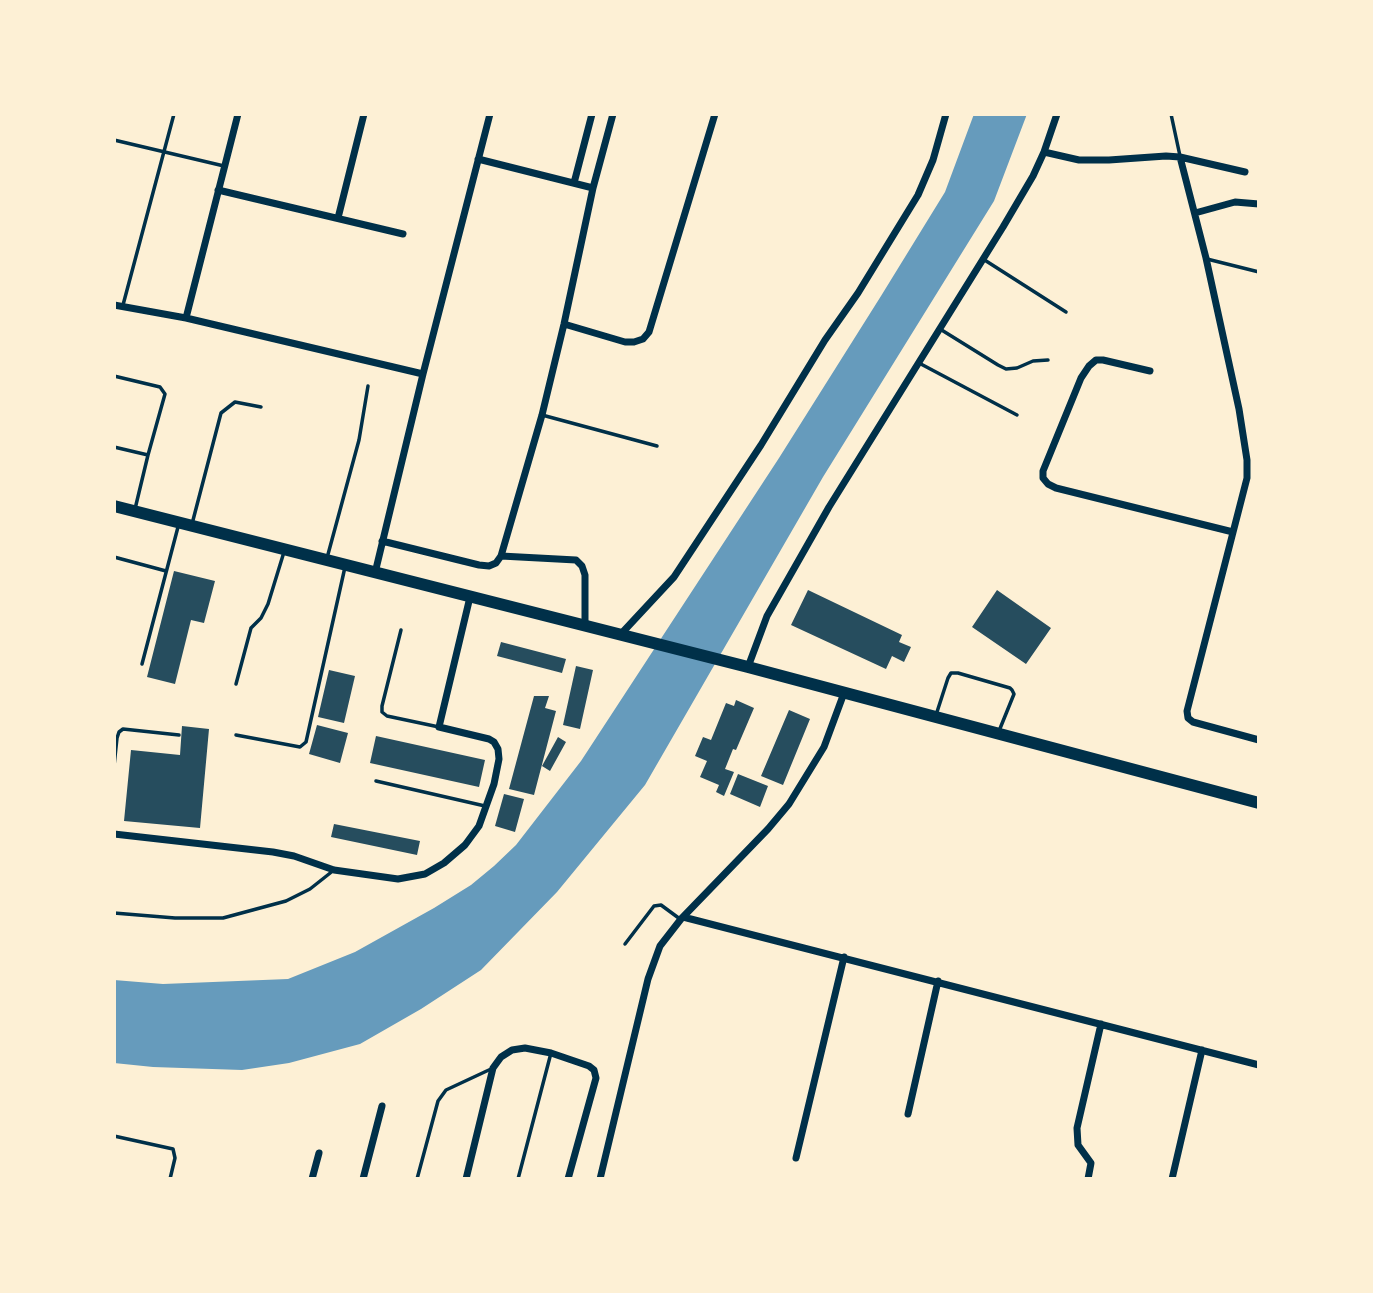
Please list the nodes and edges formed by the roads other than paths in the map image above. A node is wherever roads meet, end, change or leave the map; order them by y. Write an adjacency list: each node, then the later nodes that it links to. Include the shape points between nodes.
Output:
1 (174, 114): 12 (lane)
2 (238, 114): 16 (street)
3 (364, 114): 23 (street)
4 (490, 114): 15 (street)
5 (592, 114): 18 (street)
6 (613, 114): 19 (street)
7 (715, 114): 32 (street, via 649,332 643,340 625,342)
8 (946, 114): 61 (street, via 918,195 858,293 674,577)
9 (1057, 114): 13 (street)
10 (1171, 114): 14 (lane)
11 (114, 140): 12 (lane)
12 (164, 152): 16 (lane); 29 (lane)
13 (1044, 152): 14 (street, via 1079,160); 26 (street)
14 (1180, 157): 17 (street); 22 (street)
15 (478, 159): 18 (street); 37 (street)
16 (225, 166): 20 (street)
17 (1245, 173)
18 (573, 183): 19 (street)
19 (593, 188): 32 (street)
20 (218, 190): 23 (street); 31 (street)
21 (1259, 204): 22 (street, via 1235,202)
22 (1195, 213): 25 (street)
23 (338, 218): 24 (street)
24 (403, 234)
25 (1206, 258): 27 (lane); 49 (street, via 1247,460)
26 (983, 259): 30 (lane); 33 (street)
27 (1259, 272)
28 (114, 305): 29 (street)
29 (122, 307): 31 (street)
30 (1066, 312)
31 (186, 317): 37 (street)
32 (564, 324): 41 (street)
33 (940, 329): 34 (lane, via 1006,369); 35 (street)
34 (1048, 360)
35 (919, 363): 42 (lane); 63 (street, via 788,578 767,616)
36 (1150, 371): 49 (street, via 1103,360 1089,366 1043,478 1056,488)
37 (423, 374): 50 (street)
38 (114, 376): 45 (lane, via 160,387 165,394)
39 (368, 386): 54 (lane, via 359,440)
40 (261, 407): 48 (lane, via 235,402 221,413)
41 (542, 415): 43 (lane); 52 (street)
42 (1017, 415)
43 (657, 446)
44 (114, 447): 45 (lane)
45 (148, 455): 47 (lane)
46 (114, 506): 47 (main road)
47 (134, 512): 48 (main road)
48 (185, 524): 51 (main road); 56 (lane)
49 (1233, 532): 71 (street, via 1187,711 1193,722)
50 (382, 541): 52 (street, via 489,566); 57 (street)
51 (284, 550): 54 (main road); 64 (lane, via 268,604 251,628)
52 (501, 556): 59 (street, via 576,560 585,575)
53 (114, 557): 56 (lane)
54 (326, 561): 55 (main road)
55 (345, 565): 57 (main road); 70 (lane, via 306,742 300,747)
56 (166, 570): 62 (lane)
57 (375, 573): 58 (main road)
58 (470, 597): 59 (main road); 67 (street)
59 (585, 626): 61 (main road)
60 (401, 631): 67 (lane, via 382,712)
61 (620, 635): 63 (main road)
62 (142, 664)
63 (748, 667): 65 (main road)
64 (236, 684)
65 (844, 693): 66 (main road); 79 (street, via 824,747 789,804)
66 (935, 717): 68 (main road); 68 (lane, via 948,678 958,673 1012,690)
67 (439, 727): 75 (street, via 494,741 499,759)
68 (998, 734): 74 (main road)
69 (179, 735): 72 (lane, via 123,729 117,738)
70 (236, 735)
71 (1259, 740)
72 (114, 766)
73 (376, 781): 75 (lane)
74 (1259, 803)
75 (487, 807): 77 (street, via 465,845 425,874 398,879)
76 (114, 834): 77 (street, via 294,856)
77 (334, 870): 78 (lane, via 286,901 223,918)
78 (114, 913)
79 (682, 918): 80 (lane, via 661,905 654,906); 81 (street); 100 (street, via 654,959)
80 (625, 944)
81 (844, 957): 82 (street); 92 (street)
82 (938, 981): 83 (street); 89 (street)
83 (1101, 1024): 84 (street); 101 (street, via 1077,1128 1078,1145 1091,1163)
84 (1202, 1050): 86 (street); 102 (street)
85 (551, 1053): 87 (street, via 512,1050); 98 (lane); 99 (street, via 589,1066 596,1078)
86 (1259, 1065)
87 (493, 1068): 96 (lane, via 446,1090 438,1101); 97 (street)
88 (382, 1106): 95 (street)
89 (908, 1114)
90 (114, 1136): 93 (lane, via 173,1149)
91 (319, 1153): 94 (street)
92 (796, 1158)
93 (170, 1179)
94 (312, 1179)
95 (363, 1179)
96 (417, 1179)
97 (466, 1179)
98 (518, 1179)
99 (569, 1179)
100 (600, 1179)
101 (1088, 1179)
102 (1171, 1179)

